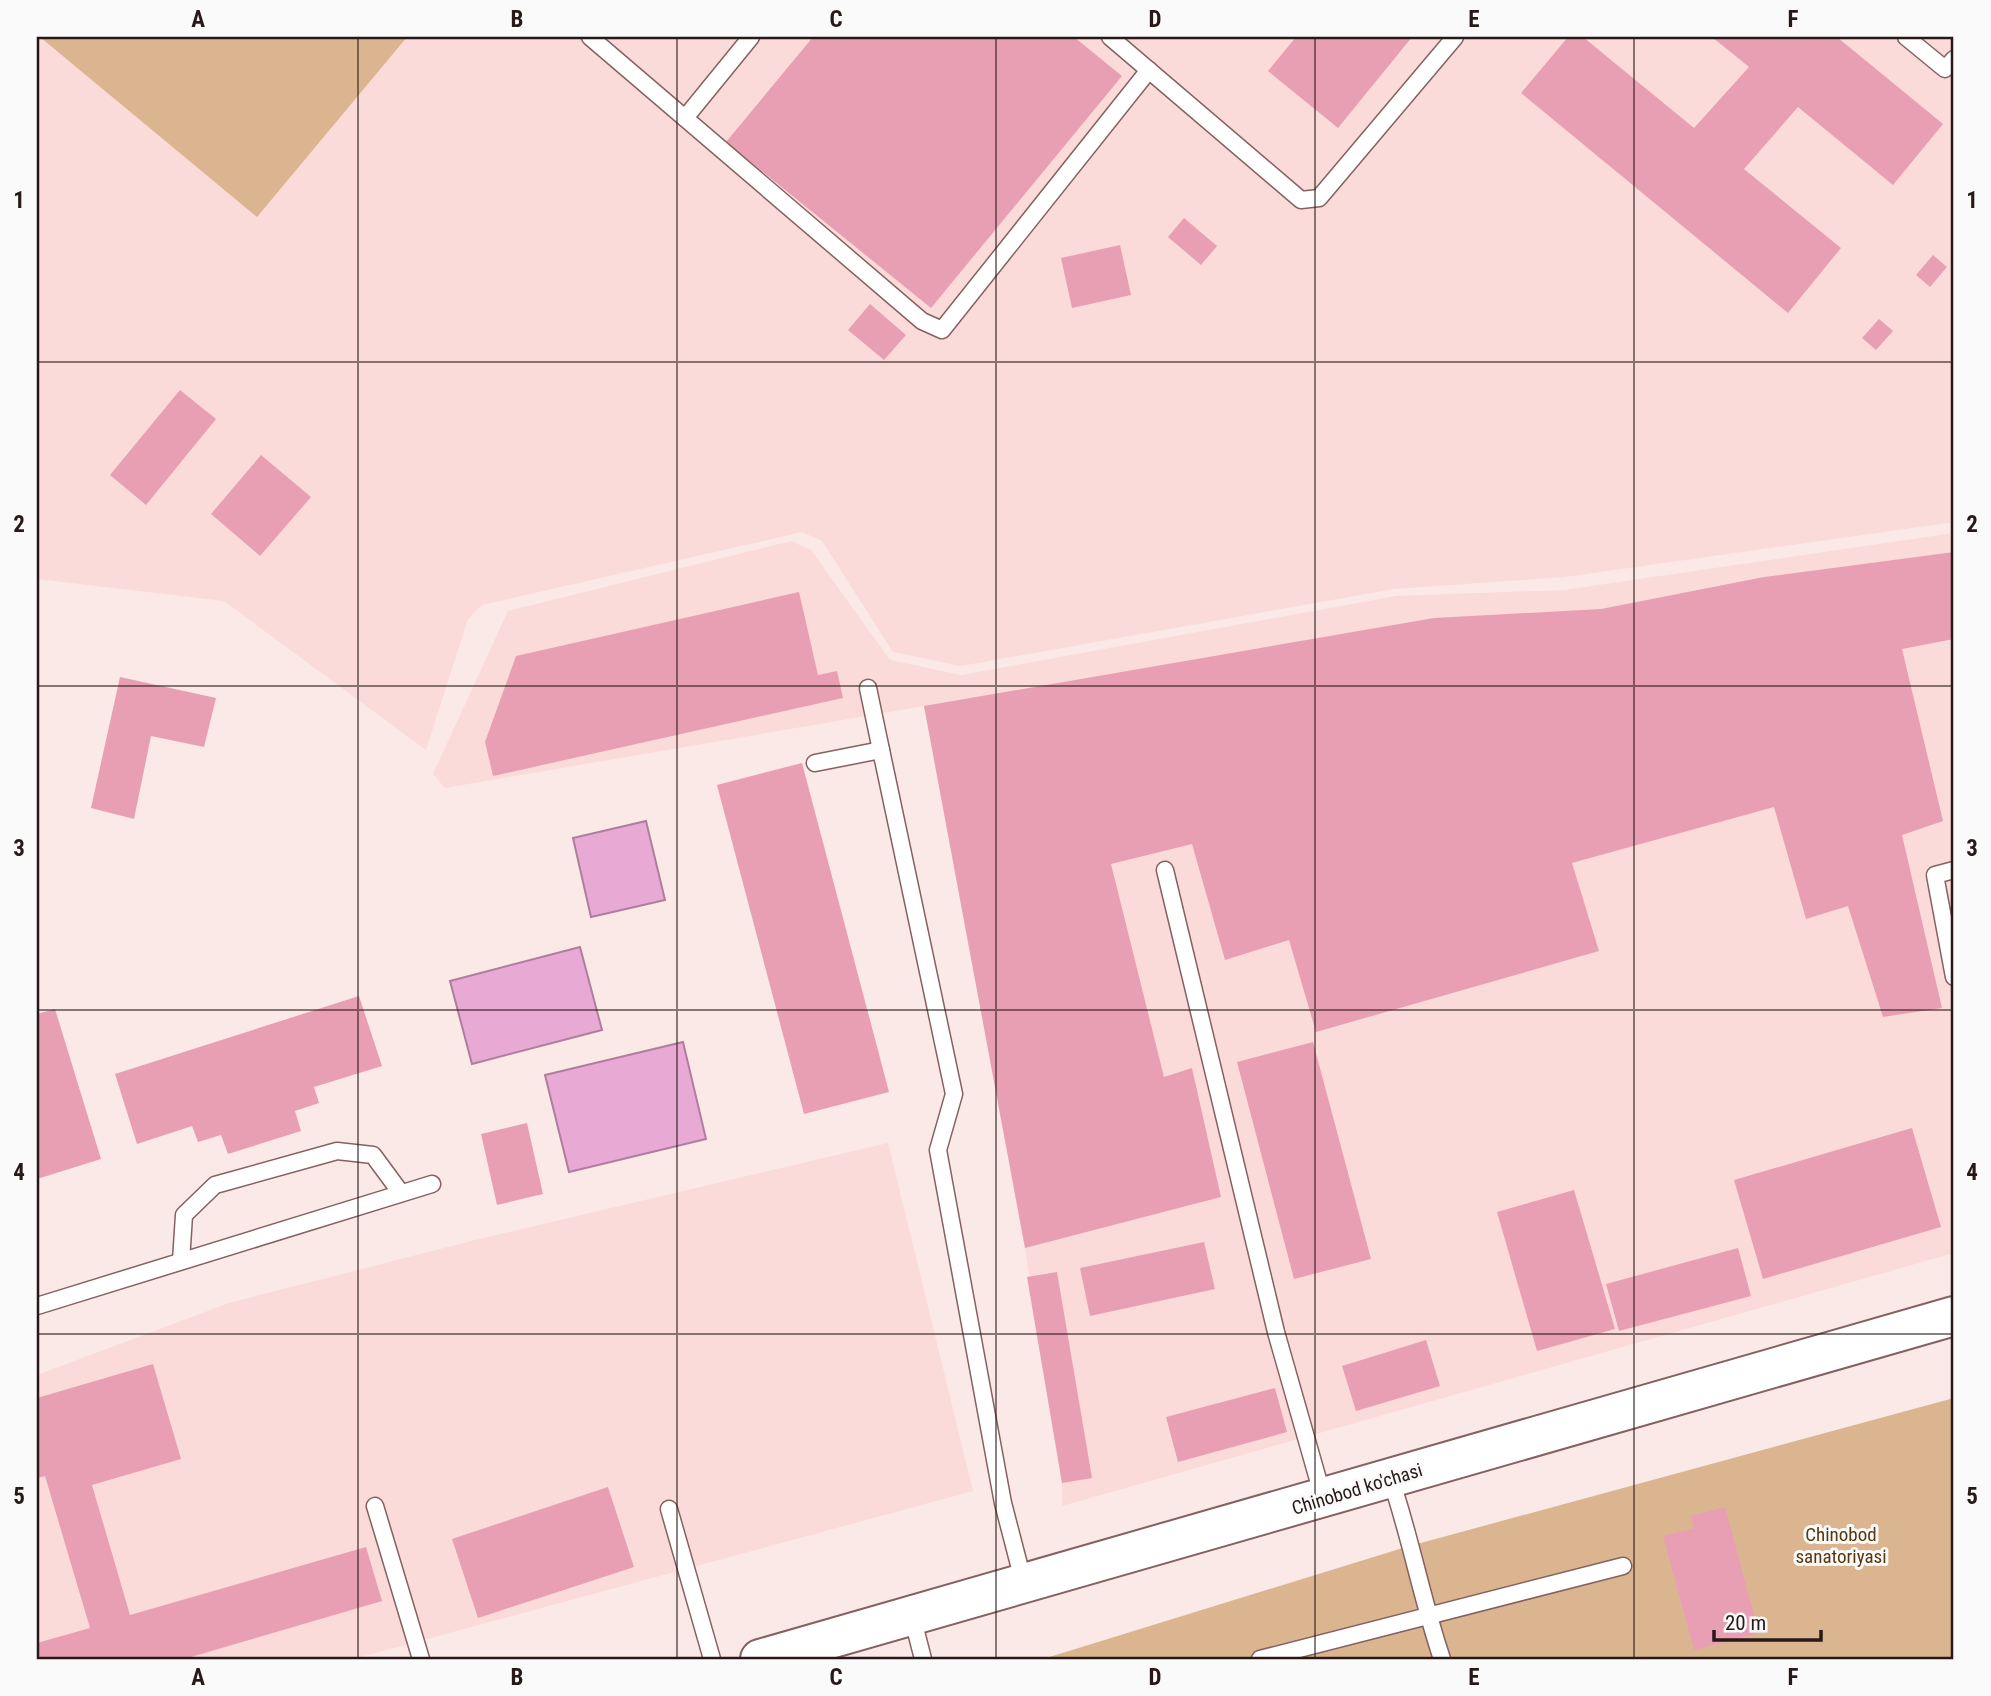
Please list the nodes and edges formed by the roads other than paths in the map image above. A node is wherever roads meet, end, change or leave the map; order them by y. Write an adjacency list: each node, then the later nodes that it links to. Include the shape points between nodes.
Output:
1 (590, 37): 8 (lane)
2 (751, 37): 8 (lane)
3 (1110, 37): 7 (lane)
4 (1455, 37): 7 (lane, via 1319,198 1301,200)
5 (1906, 37): 6 (lane)
6 (1951, 68)
7 (1149, 70): 8 (lane, via 942,331 922,321)
8 (685, 118)
9 (868, 688): 10 (lane)
10 (881, 750): 11 (lane); 25 (lane, via 954,1094 938,1150 1003,1503)
11 (815, 764)
12 (1166, 870): 21 (lane, via 1276,1332)
13 (1954, 870): 14 (lane, via 1936,875)
14 (1954, 977)
15 (432, 1184): 16 (lane)
16 (401, 1193): 17 (lane); 17 (lane, via 373,1155 337,1151 215,1185 184,1216)
17 (181, 1261): 18 (lane)
18 (37, 1306)
19 (1954, 1316): 20 (main road, Chinobod ko'chasi, via 1488,1448)
20 (1391, 1480): 21 (main road, Chinobod ko'chasi); 27 (lane, via 1410,1536)
21 (1324, 1499): 25 (main road, Chinobod ko'chasi)
22 (375, 1506): 28 (lane)
23 (669, 1508): 29 (lane)
24 (1623, 1566): 27 (lane)
25 (1024, 1584): 26 (main road, Chinobod ko'chasi)
26 (912, 1616): 30 (main road, Chinobod ko'chasi); 31 (lane)
27 (1428, 1618): 32 (lane); 33 (lane)
28 (421, 1659)
29 (712, 1659)
30 (760, 1659)
31 (923, 1659)
32 (1260, 1659)
33 (1442, 1659)

